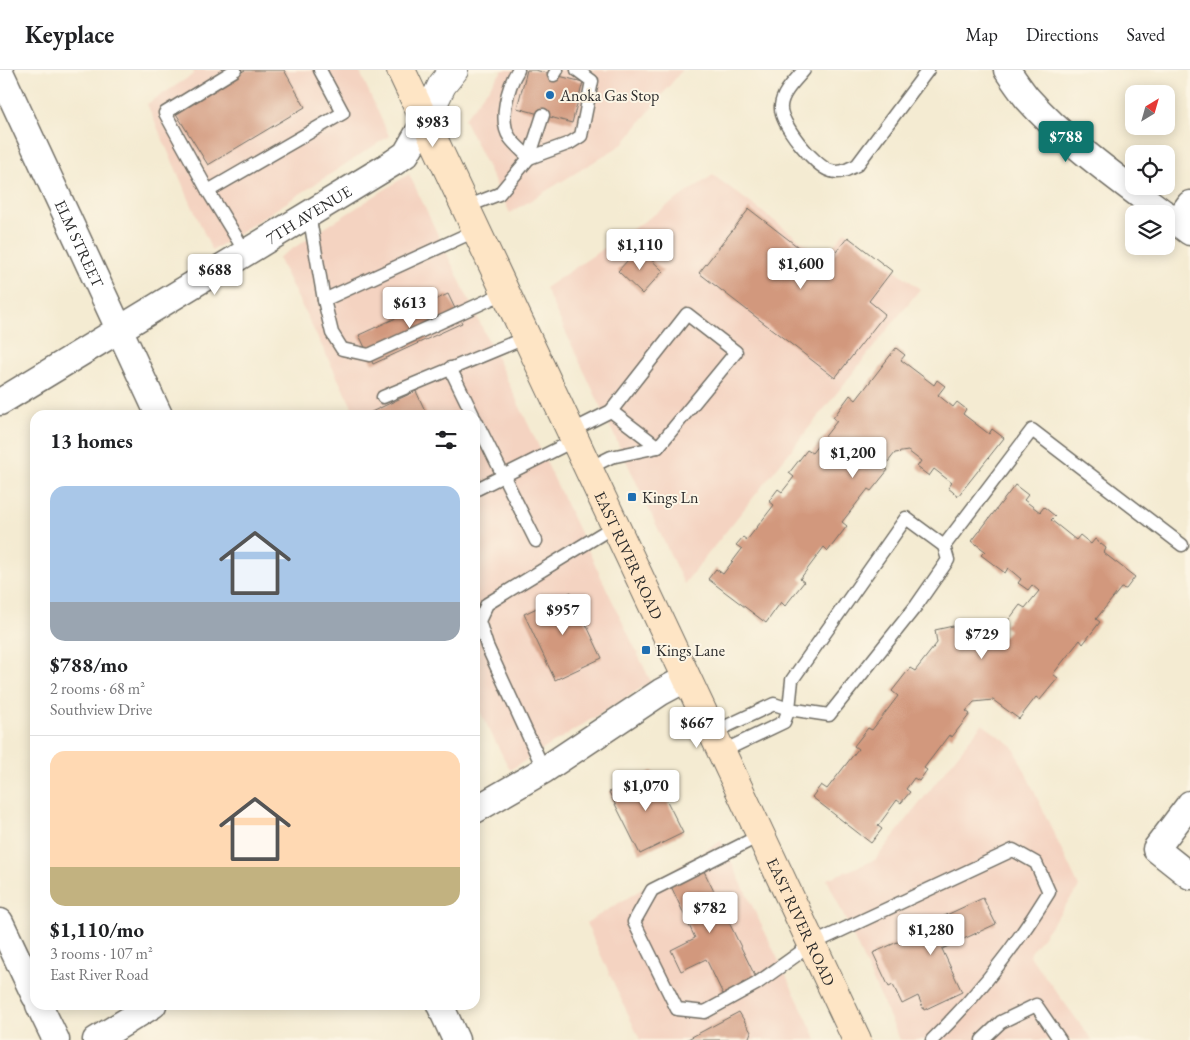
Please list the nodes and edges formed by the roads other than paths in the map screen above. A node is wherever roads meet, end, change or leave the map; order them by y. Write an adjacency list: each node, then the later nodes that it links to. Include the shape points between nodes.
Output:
1 (235, 70): 14 (lane, via 165,112)
2 (320, 70): 14 (lane, via 343,113)
3 (401, 70): 12 (main road, EAST RIVER ROAD)
4 (454, 70): 12 (street, 7TH AVENUE, via 442,85)
5 (518, 70): 13 (lane, via 508,96 504,122 509,137)
6 (577, 70): 13 (lane, via 592,81 581,136)
7 (804, 70): 8 (lane, via 784,96 782,116 787,128 819,165 844,172 857,165)
8 (928, 70)
9 (1007, 70): 16 (street, via 1026,97 1102,167)
10 (0, 72): 21 (street, ELM STREET)
11 (543, 115): 13 (lane)
12 (425, 121): 15 (street, 7TH AVENUE, via 406,154); 17 (main road, EAST RIVER ROAD)
13 (529, 158): 17 (lane, via 499,194)
14 (208, 191): 18 (lane)
15 (309, 214): 18 (street, 7TH AVENUE); 20 (lane)
16 (1178, 217)
17 (471, 219): 19 (main road, EAST RIVER ROAD); 20 (lane)
18 (246, 253): 21 (street, 7TH AVENUE)
19 (506, 292): 20 (lane, via 369,355 342,349 332,333); 22 (main road, EAST RIVER ROAD)
20 (324, 300)
21 (120, 329): 25 (street, 7TH AVENUE); 26 (street, ELM STREET)
22 (527, 337): 23 (lane); 30 (main road, EAST RIVER ROAD)
23 (450, 368): 24 (lane); 27 (lane)
24 (383, 397)
25 (0, 402)
26 (157, 410)
27 (471, 410)
28 (611, 411): 30 (lane); 31 (lane); 31 (lane, via 687,314 694,319 736,352)
29 (480, 429): 33 (lane)
30 (574, 436): 32 (main road, EAST RIVER ROAD); 33 (lane)
31 (658, 447): 32 (lane, via 611,457)
32 (589, 468): 35 (main road, EAST RIVER ROAD)
33 (503, 476): 34 (lane); 36 (lane)
34 (480, 488)
35 (616, 525): 39 (lane, via 487,604); 41 (main road, EAST RIVER ROAD)
36 (536, 541)
37 (1182, 545): 38 (lane, via 1032,430)
38 (944, 546): 42 (lane, via 948,560 916,606 829,715); 42 (lane, via 906,518 792,680)
39 (480, 618)
40 (480, 623): 44 (lane, via 487,646)
41 (687, 678): 43 (main road, EAST RIVER ROAD); 44 (street)
42 (789, 709): 43 (lane, via 784,722); 43 (lane, via 774,704)
43 (717, 743): 47 (main road, EAST RIVER ROAD)
44 (544, 770): 46 (street)
45 (1190, 804): 48 (street, via 1156,849)
46 (480, 807)
47 (761, 835): 50 (main road, EAST RIVER ROAD); 50 (lane, via 652,890 634,922 677,1008 705,1012 756,984)
48 (1190, 876)
49 (0, 922): 51 (street)
50 (812, 944): 58 (main road, EAST RIVER ROAD); 59 (lane, via 1013,850 1036,863 1049,892 1026,930 959,1013)
51 (30, 985)
52 (41, 1010): 55 (street)
53 (145, 1010): 56 (street)
54 (442, 1010): 57 (street)
55 (56, 1040)
56 (96, 1040)
57 (456, 1040)
58 (857, 1040)
59 (932, 1040)
60 (982, 1040): 61 (lane, via 1001,1022 1036,1006)
61 (1060, 1040)

